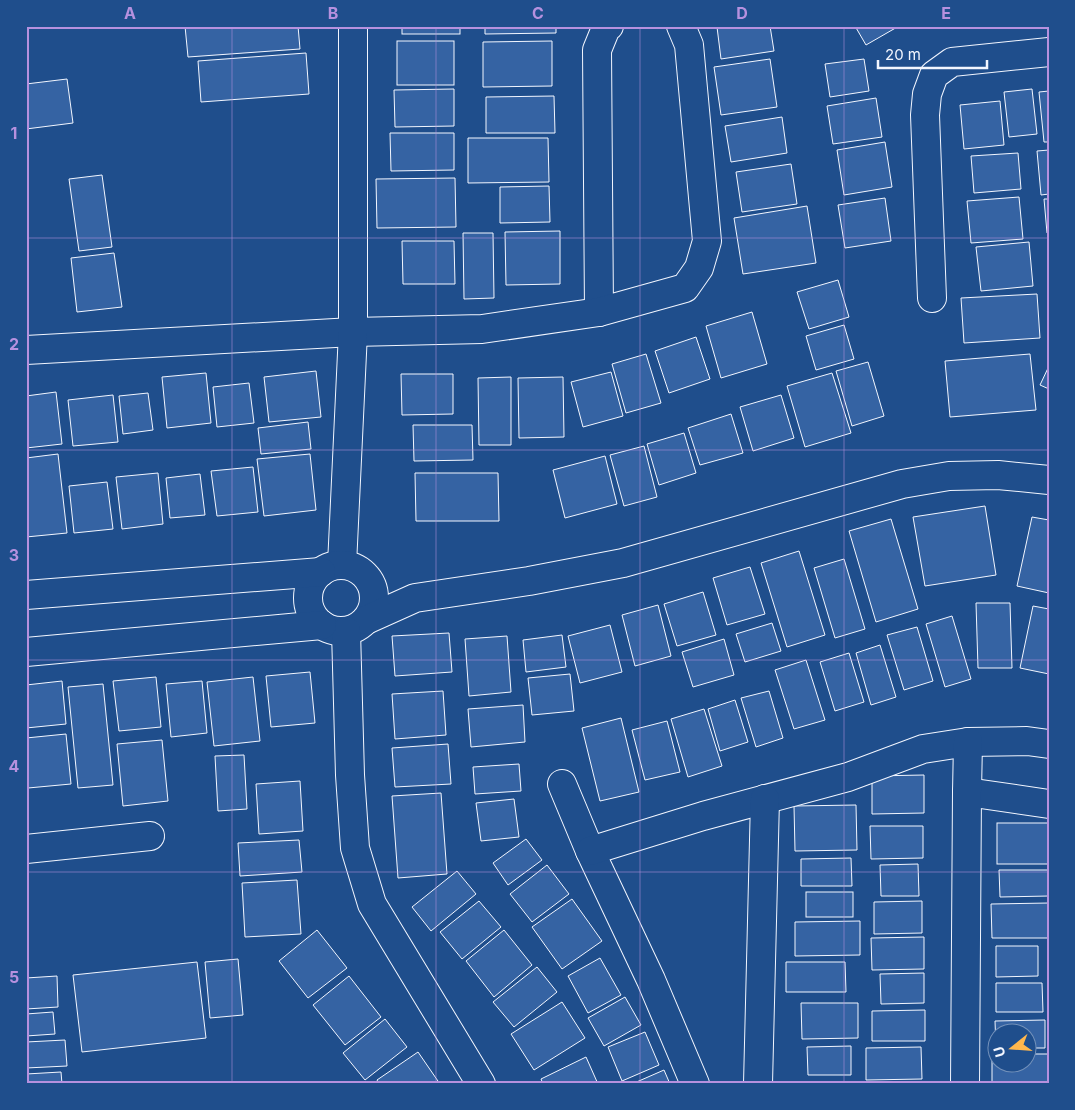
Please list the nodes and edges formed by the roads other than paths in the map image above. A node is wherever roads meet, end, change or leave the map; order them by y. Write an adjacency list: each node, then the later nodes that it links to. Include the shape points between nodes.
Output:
1 (353, 26): 7 (street)
2 (609, 26): 6 (street, via 597,50)
3 (681, 26): 6 (street, via 689,45 706,241 699,268 685,288)
4 (1049, 52): 5 (street, via 952,62 934,75 926,94 925,115)
5 (932, 298)
6 (600, 312): 7 (street, via 482,328)
7 (353, 332): 8 (street); 10 (street)
8 (26, 350)
9 (1049, 480): 12 (street, via 998,475 949,476 902,484 623,563 529,582)
10 (342, 570): 11 (street); 12 (street); 13 (street, via 371,584 374,596 373,609); 13 (street, via 313,581 309,605 313,616)
11 (26, 595)
12 (415, 598): 13 (street)
13 (345, 625): 14 (street); 24 (street, via 355,848 372,904)
14 (26, 652)
15 (968, 742): 16 (street); 18 (street); 19 (street, via 923,749 848,777)
16 (1049, 744)
17 (562, 784): 23 (street)
18 (967, 792): 20 (street); 27 (street)
19 (765, 799): 23 (street); 26 (street)
20 (1049, 804)
21 (150, 836): 22 (street)
22 (26, 849)
23 (590, 851): 25 (street)
24 (481, 1084)
25 (695, 1084)
26 (758, 1084)
27 (965, 1084)

